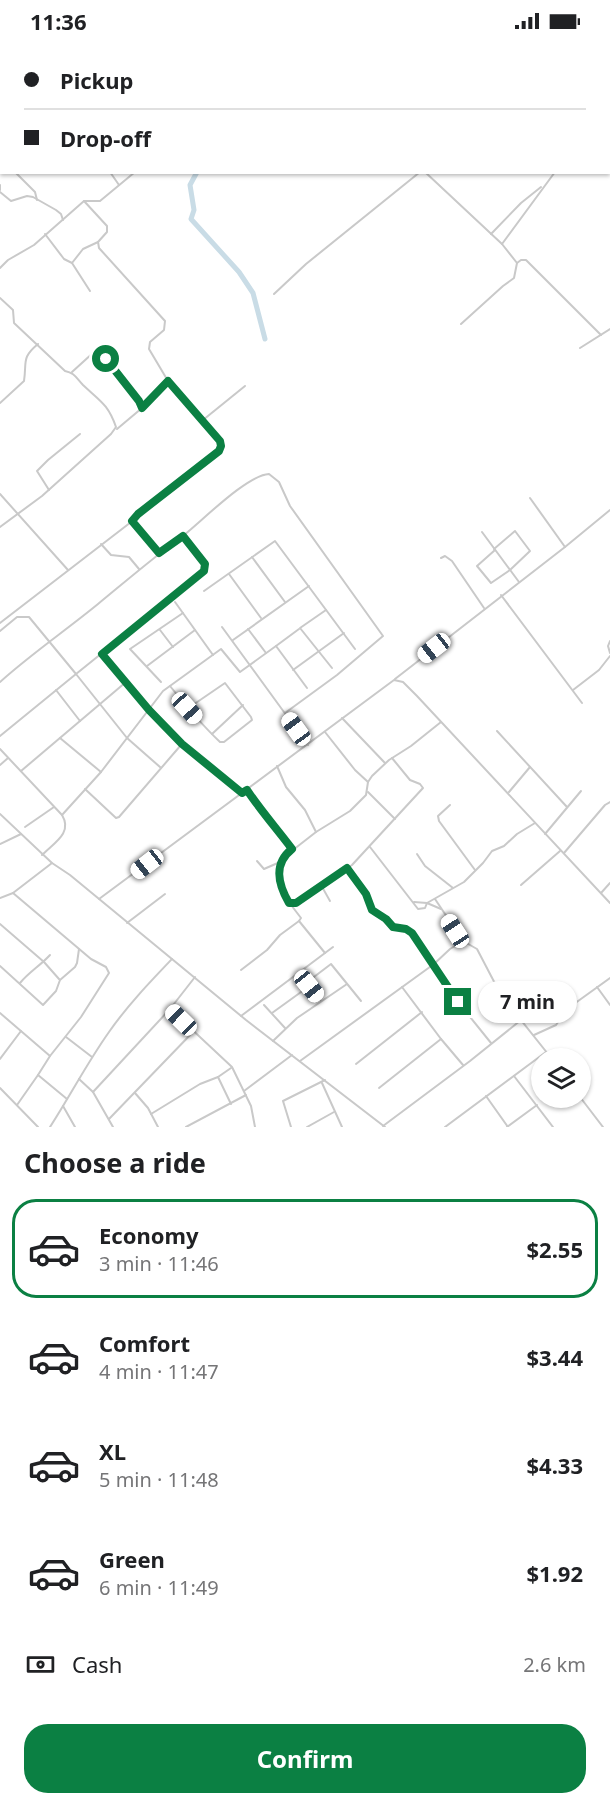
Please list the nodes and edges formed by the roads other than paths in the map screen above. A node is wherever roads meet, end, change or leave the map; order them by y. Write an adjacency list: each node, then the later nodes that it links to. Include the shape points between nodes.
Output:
1 (17, 174): 10 (street, via 35,192)
2 (111, 174): 8 (street)
3 (133, 174): 8 (street)
4 (418, 174): 21 (street)
5 (427, 174): 14 (street)
6 (553, 174): 7 (street)
7 (546, 183): 14 (street); 16 (street)
8 (119, 185): 11 (street, via 100,201)
9 (0, 189): 10 (street, via 11,201 27,196)
10 (37, 200): 12 (street, via 56,210)
11 (84, 201): 12 (street); 15 (street, via 107,226)
12 (63, 220): 13 (street)
13 (45, 234): 17 (street, via 64,259); 19 (street)
14 (491, 234): 16 (street)
15 (99, 242): 17 (street, via 83,249); 29 (street, via 99,248 165,321 164,330 148,349)
16 (502, 244): 18 (street)
17 (72, 263): 20 (street)
18 (517, 263): 23 (street, via 514,278); 25 (street, via 526,260)
19 (0, 268)
20 (90, 291)
21 (274, 294)
22 (0, 298): 26 (street, via 13,310 14,323)
23 (461, 324)
24 (610, 329): 25 (street)
25 (601, 335): 27 (street)
26 (38, 344): 28 (street, via 65,371); 31 (street, via 26,356 24,381)
27 (580, 348)
28 (72, 372): 32 (street, via 92,353 101,354); 34 (street, via 104,403)
29 (168, 381): 32 (street); 33 (street)
30 (245, 386): 33 (street)
31 (0, 403)
32 (142, 408): 34 (street)
33 (202, 421): 41 (street, via 220,441 219,451 137,513)
34 (115, 430): 36 (street)
35 (80, 434): 36 (street, via 37,471)
36 (49, 490): 40 (street)
37 (0, 494): 40 (street)
38 (530, 498): 46 (street)
39 (610, 510): 46 (street)
40 (18, 514): 42 (street); 52 (street)
41 (132, 521): 45 (street); 48 (street)
42 (0, 527)
43 (482, 532): 47 (street)
44 (183, 536): 48 (street); 81 (street, via 205,564 204,571); 102 (street, via 215,507 258,477 273,476 290,506 382,633 382,639)
45 (101, 544): 51 (street, via 111,555 129,557); 52 (street)
46 (566, 547): 55 (street)
47 (495, 549): 53 (street); 53 (street, via 478,567 491,583); 53 (street, via 517,531 530,551)
48 (159, 553): 51 (street)
49 (252, 557): 54 (street); 56 (street, via 275,541); 60 (street)
50 (441, 558): 61 (street, via 452,561)
51 (139, 568): 75 (street)
52 (68, 570): 65 (street)
53 (510, 570): 55 (street)
54 (228, 573): 57 (street); 64 (street)
55 (519, 582): 58 (street)
56 (309, 586): 60 (street); 62 (street)
57 (204, 591)
58 (501, 595): 61 (street); 96 (street)
59 (175, 602): 63 (street)
60 (285, 602): 64 (street)
61 (484, 608): 89 (street)
62 (326, 610): 67 (street); 72 (street)
63 (183, 613): 69 (street); 70 (street)
64 (261, 618): 68 (street)
65 (0, 623)
66 (222, 627): 73 (street)
67 (300, 628): 76 (street); 79 (street)
68 (248, 629): 73 (street); 80 (street)
69 (159, 630): 77 (street); 85 (street, via 130,649)
70 (195, 630): 77 (street); 82 (street)
71 (0, 631): 75 (street, via 17,618 29,617)
72 (344, 633): 78 (street); 79 (street)
73 (232, 640): 84 (street)
74 (610, 641): 83 (street)
75 (50, 642): 88 (street); 91 (street)
76 (276, 646): 80 (street); 87 (street)
77 (173, 647): 85 (street)
78 (355, 649)
79 (318, 651): 86 (street); 87 (street)
80 (266, 653): 84 (street)
81 (102, 654): 88 (street); 92 (street)
82 (213, 655): 84 (street, via 222,650 240,672); 93 (street)
83 (610, 655): 96 (street, via 599,670)
84 (251, 665): 102 (street)
85 (147, 667): 90 (street)
86 (332, 668)
87 (293, 670): 94 (street)
88 (76, 674): 95 (street); 98 (street)
89 (394, 680): 103 (street); 105 (street, via 403,682)
90 (161, 681)
91 (0, 682)
92 (126, 682): 98 (street); 101 (street)
93 (170, 686): 100 (street); 101 (street)
94 (307, 688)
95 (56, 690): 104 (street); 109 (street)
96 (572, 690): 97 (street)
97 (582, 703)
98 (100, 705): 104 (street); 111 (street)
99 (243, 705): 100 (street, via 223,683); 108 (street); 108 (street, via 251,722 222,742)
100 (187, 708): 108 (street)
101 (149, 710): 111 (street); 112 (street)
102 (285, 713): 113 (street)
103 (342, 718): 107 (street); 117 (street)
104 (80, 721): 110 (street)
105 (441, 722): 116 (street); 130 (street)
106 (497, 731): 121 (street)
107 (324, 732): 113 (street); 124 (street)
108 (212, 734)
109 (0, 736)
110 (60, 738): 122 (street); 123 (street)
111 (127, 738): 120 (street); 123 (street)
112 (182, 744): 120 (street); 129 (street)
113 (308, 745): 119 (street)
114 (0, 749): 115 (street)
115 (8, 758): 118 (street); 122 (street)
116 (392, 758): 117 (street); 137 (street, via 423,789)
117 (385, 763): 124 (street)
118 (0, 765)
119 (277, 766): 126 (street); 140 (street, via 285,787 305,810)
120 (160, 767): 125 (street, via 116,818)
121 (530, 767): 130 (street); 134 (street)
122 (21, 771): 133 (street)
123 (100, 771): 125 (street)
124 (368, 782): 128 (street)
125 (85, 789): 136 (street)
126 (247, 790): 129 (street); 145 (street)
127 (581, 791): 134 (street)
128 (368, 792): 137 (street); 140 (street, via 350,811)
129 (242, 793): 163 (street)
130 (508, 793): 138 (street)
131 (610, 802): 147 (street)
132 (450, 805): 154 (street, via 438,816 439,821)
133 (54, 807): 136 (street); 139 (street)
134 (567, 807): 142 (street)
135 (0, 814): 141 (street)
136 (62, 815): 148 (street, via 66,830)
137 (395, 819): 144 (street)
138 (535, 823): 142 (street); 154 (street, via 492,851)
139 (25, 827)
140 (316, 832): 145 (street)
141 (21, 834): 143 (street); 148 (street)
142 (546, 834): 146 (street)
143 (0, 844)
144 (370, 847): 153 (street); 166 (street)
145 (292, 849): 151 (street)
146 (560, 850): 147 (street); 157 (street)
147 (563, 854): 160 (street)
148 (42, 855): 152 (street)
149 (417, 855): 158 (street)
150 (257, 861): 151 (street, via 264,869)
151 (280, 862): 169 (street, via 280,883)
152 (52, 863): 159 (street); 163 (street)
153 (347, 868): 156 (street); 181 (street, via 366,894 372,910 393,927 412,933)
154 (475, 870): 158 (street)
155 (610, 883): 160 (street)
156 (321, 885): 165 (street); 169 (street)
157 (521, 885)
158 (453, 888): 164 (street)
159 (13, 893): 162 (street); 176 (street)
160 (601, 893): 168 (street)
161 (165, 894): 173 (street)
162 (0, 898)
163 (99, 899): 173 (street)
164 (435, 899): 167 (street); 170 (street)
165 (330, 900)
166 (414, 902): 167 (street); 167 (street, via 418,909 425,908)
167 (427, 903): 170 (street)
168 (610, 903)
169 (291, 904): 171 (street, via 300,915)
170 (441, 909): 174 (street)
171 (299, 921): 177 (street); 183 (street)
172 (0, 924): 180 (street)
173 (127, 924): 179 (street)
174 (463, 941): 181 (street); 201 (street, via 477,949 501,995)
175 (333, 947): 177 (street)
176 (79, 949): 186 (street, via 77,963); 206 (street, via 106,967 109,974)
177 (325, 953): 200 (street)
178 (50, 955): 180 (street)
179 (172, 959): 184 (street); 213 (street, via 135,997)
180 (44, 962): 186 (street); 187 (street)
181 (434, 964): 190 (street); 209 (street)
182 (0, 966): 187 (street)
183 (241, 970)
184 (195, 977): 196 (street); 200 (street)
185 (610, 978): 191 (street)
186 (60, 980): 187 (street, via 43,1005)
187 (20, 983)
188 (347, 984): 189 (street, via 331,964 306,983); 192 (street); 193 (street)
189 (309, 986): 192 (street); 199 (street)
190 (402, 987): 197 (street); 215 (street)
191 (597, 987): 195 (street); 205 (street, via 567,1009 556,1025)
192 (321, 1001): 202 (street)
193 (361, 1001)
194 (264, 1005): 199 (street)
195 (610, 1005)
196 (170, 1009): 204 (street); 227 (street)
197 (422, 1012): 207 (street); 217 (street)
198 (0, 1013): 203 (street)
199 (272, 1013): 202 (street)
200 (241, 1016): 208 (street)
201 (521, 1020): 205 (street); 209 (street)
202 (285, 1028): 208 (street)
203 (21, 1031): 212 (street); 214 (street)
204 (193, 1032): 219 (street); 228 (street)
205 (534, 1035): 210 (street)
206 (66, 1037): 212 (street); 213 (street)
207 (441, 1040): 218 (street); 226 (street)
208 (273, 1041): 211 (street)
209 (491, 1043): 218 (street)
210 (543, 1048)
211 (292, 1055): 215 (street); 229 (street)
212 (50, 1056): 220 (street)
213 (92, 1058): 223 (street)
214 (0, 1059)
215 (300, 1061): 224 (street)
216 (531, 1063): 221 (street)
217 (356, 1064)
218 (463, 1065): 242 (street)
219 (232, 1067): 222 (street); 229 (street)
220 (38, 1075): 232 (street); 234 (street)
221 (514, 1076): 230 (street); 231 (street)
222 (218, 1077): 233 (street); 240 (street)
223 (79, 1079): 227 (street); 232 (street)
224 (323, 1081): 239 (street); 242 (street); 250 (street, via 283,1101)
225 (0, 1088): 234 (street)
226 (379, 1088)
227 (93, 1092): 241 (street)
228 (135, 1093): 240 (street); 241 (street)
229 (245, 1093): 233 (street); 249 (street)
230 (486, 1096): 253 (street); 254 (street)
231 (531, 1097)
232 (67, 1099): 235 (street)
233 (231, 1104): 248 (street)
234 (16, 1105): 243 (street)
235 (63, 1106): 244 (street); 245 (street)
236 (533, 1108): 254 (street)
237 (539, 1108): 255 (street)
238 (589, 1108): 256 (street)
239 (334, 1112): 251 (street); 252 (street)
240 (151, 1114): 247 (street)
241 (110, 1119): 246 (street)
242 (384, 1126)
243 (38, 1127)
244 (50, 1127)
245 (75, 1127)
246 (113, 1127)
247 (158, 1127)
248 (186, 1127)
249 (255, 1127)
250 (291, 1127)
251 (307, 1127)
252 (342, 1127)
253 (445, 1127)
254 (507, 1127)
255 (553, 1127)
256 (603, 1127)

